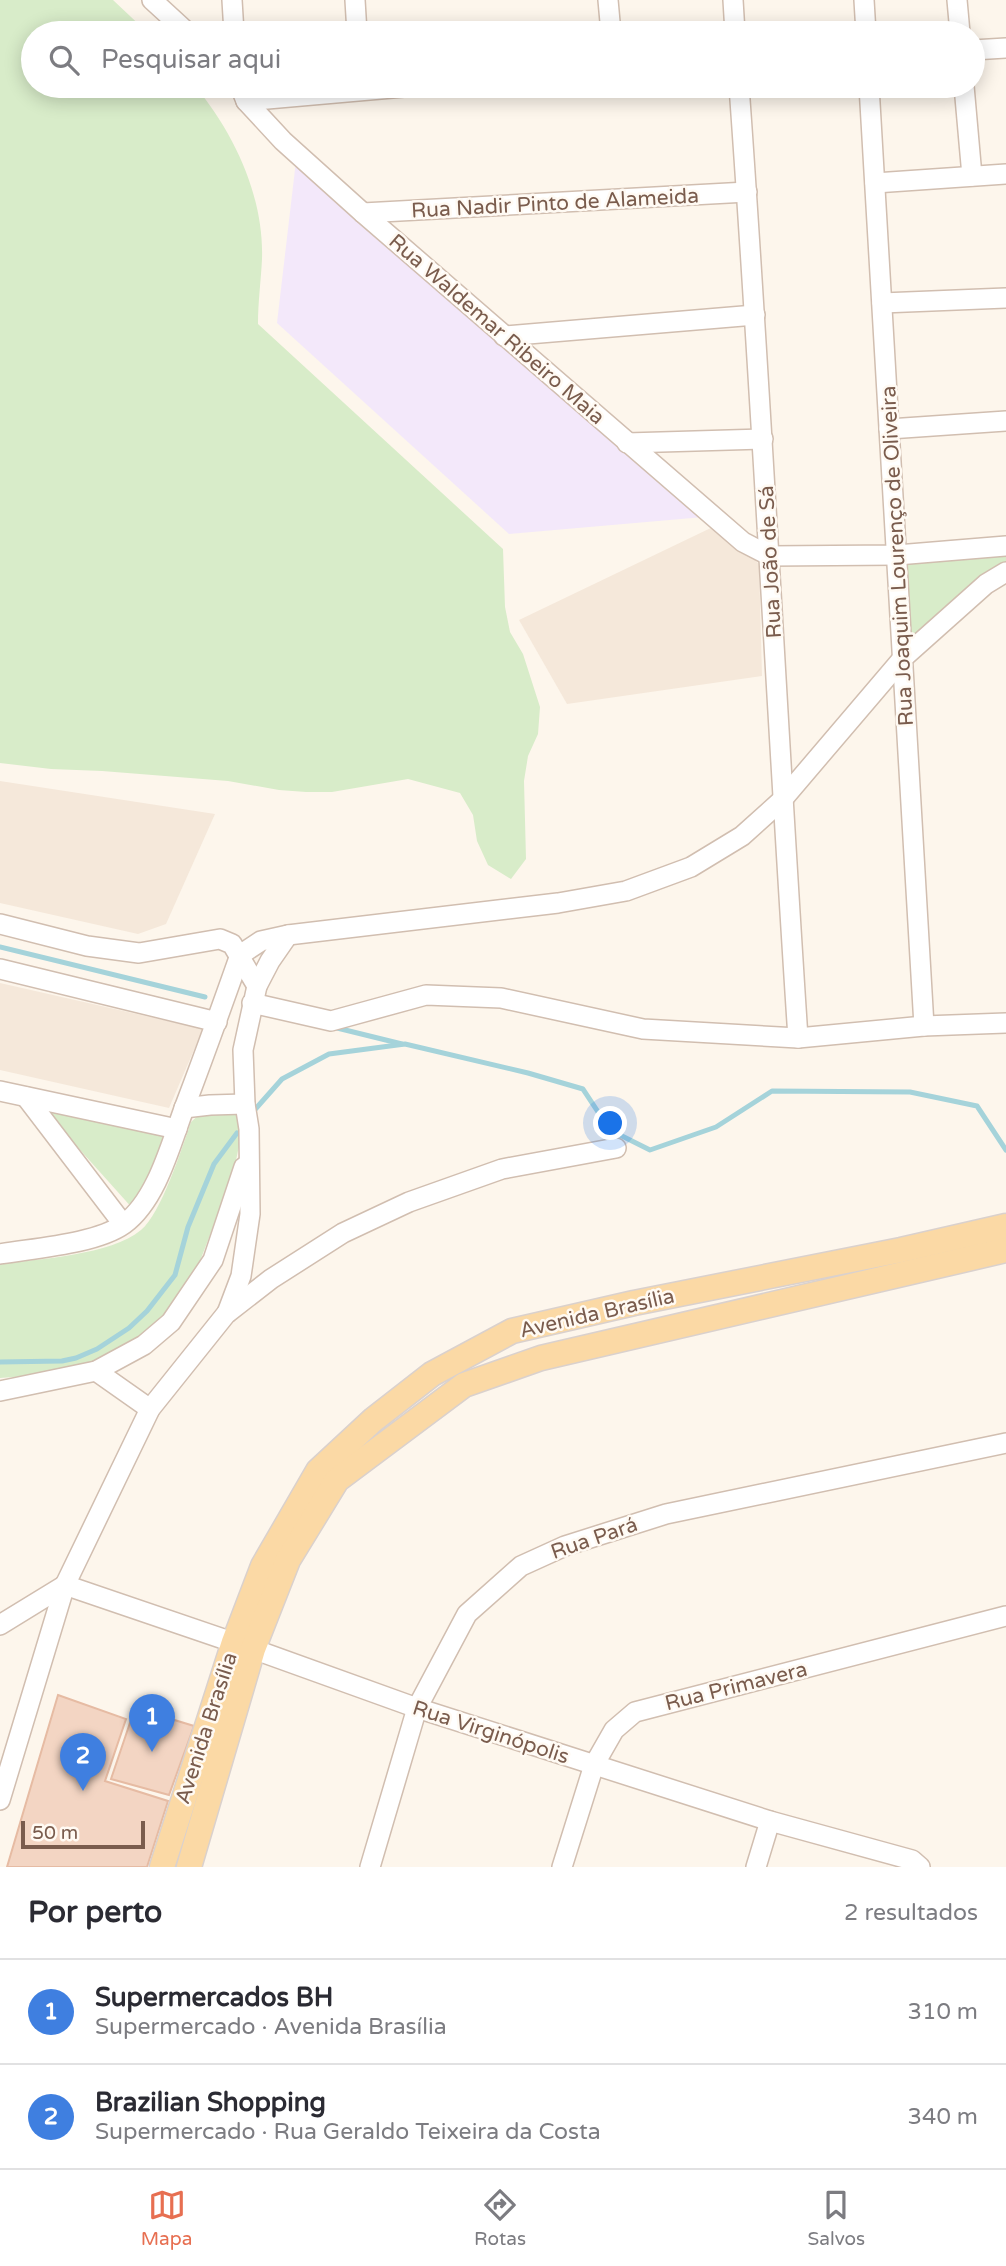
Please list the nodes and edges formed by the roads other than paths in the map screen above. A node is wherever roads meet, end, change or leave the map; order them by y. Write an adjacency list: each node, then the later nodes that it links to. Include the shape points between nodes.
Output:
1 (152, 0): 8 (street)
2 (232, 0): 9 (street)
3 (355, 0): 10 (street)
4 (608, 0): 11 (street)
5 (733, 0): 12 (street)
6 (864, 0): 13 (street)
7 (957, 0): 14 (street)
8 (175, 21)
9 (233, 21)
10 (356, 21)
11 (610, 21)
12 (735, 21)
13 (865, 21)
14 (959, 21)
15 (1006, 48): 16 (street)
16 (985, 49)
17 (247, 98): 25 (street, Rua Waldemar Ribeiro Maia, via 283,141)
18 (740, 98): 24 (street, Rua João de Sá)
19 (870, 98): 23 (street, Rua Joaquim Lourenço de Oliveira)
20 (965, 98): 22 (street)
21 (1006, 174): 22 (street)
22 (972, 176): 23 (street)
23 (875, 183): 27 (street, Rua Joaquim Lourenço de Oliveira)
24 (747, 192): 25 (street, Rua Nadir Pinto de Alameida); 28 (street, Rua João de Sá)
25 (363, 214): 29 (street, Rua Waldemar Ribeiro Maia)
26 (1006, 298): 27 (street)
27 (882, 303): 31 (street, Rua Joaquim Lourenço de Oliveira)
28 (755, 315): 29 (street); 32 (street, Rua João de Sá)
29 (504, 335): 33 (street, Rua Waldemar Ribeiro Maia)
30 (1006, 421): 31 (street)
31 (890, 429): 35 (street, Rua Joaquim Lourenço de Oliveira)
32 (763, 439): 33 (street); 36 (street, Rua João de Sá)
33 (627, 443): 36 (street, Rua Waldemar Ribeiro Maia, via 743,542)
34 (1006, 546): 35 (street)
35 (897, 555): 36 (street); 38 (street, Rua Joaquim Lourenço de Oliveira)
36 (770, 556): 39 (street, Rua João de Sá)
37 (1006, 572): 38 (street, via 986,584)
38 (903, 658): 39 (street); 47 (street, Rua Joaquim Lourenço de Oliveira)
39 (782, 800): 41 (street, via 742,836 691,867 626,891); 48 (street, Rua João de Sá)
40 (0, 924): 42 (street, via 87,946 139,953 220,940 232,944)
41 (288, 935): 42 (street, via 261,940); 44 (street)
42 (240, 955): 44 (street); 45 (street)
43 (0, 970): 45 (street)
44 (255, 995): 48 (street, via 331,1021 426,995 501,998 643,1029); 51 (street, via 243,1050)
45 (217, 1022): 52 (street)
46 (1006, 1023): 47 (street)
47 (924, 1026): 48 (street)
48 (798, 1038)
49 (0, 1091): 50 (street)
50 (26, 1097): 53 (street); 56 (street)
51 (245, 1104): 52 (street); 55 (street)
52 (184, 1108): 53 (street)
53 (177, 1129): 56 (street, via 139,1210)
54 (616, 1148): 61 (street, via 502,1169 409,1202 343,1233)
55 (249, 1152): 61 (street, via 250,1214 241,1276); 62 (street, via 214,1260 172,1322 144,1345)
56 (123, 1224): 59 (street, via 97,1237)
57 (1006, 1226): 60 (main road, Avenida Brasília)
58 (1006, 1250): 60 (main road, Avenida Brasília)
59 (0, 1254)
60 (904, 1261): 69 (main road, Avenida Brasília, via 541,1358 464,1385 337,1480 288,1560); 69 (main road, Avenida Brasília, via 634,1303 512,1331 432,1374 318,1471 263,1566)
61 (226, 1314): 64 (street)
62 (96, 1371): 63 (street); 64 (street)
63 (0, 1391)
64 (150, 1409): 66 (street)
65 (1006, 1443): 70 (street, Rua Pará, via 666,1514 554,1551 521,1566 467,1614)
66 (65, 1585): 68 (street); 69 (street, Rua Virginópolis); 72 (street)
67 (1006, 1616): 71 (street, Rua Primavera, via 635,1712 614,1730)
68 (0, 1625)
69 (244, 1646): 70 (street, Rua Virginópolis); 74 (main road, Avenida Brasília); 75 (main road, Avenida Brasília)
70 (417, 1708): 71 (street, Rua Virginópolis); 76 (street, Rua Pará)
71 (594, 1765): 73 (street, Rua Virginópolis); 77 (street, Rua Primavera)
72 (0, 1800)
73 (770, 1821): 78 (street); 79 (street, Rua Virginópolis, via 912,1860)
74 (162, 1867)
75 (188, 1867)
76 (370, 1867)
77 (562, 1867)
78 (756, 1867)
79 (920, 1867)

